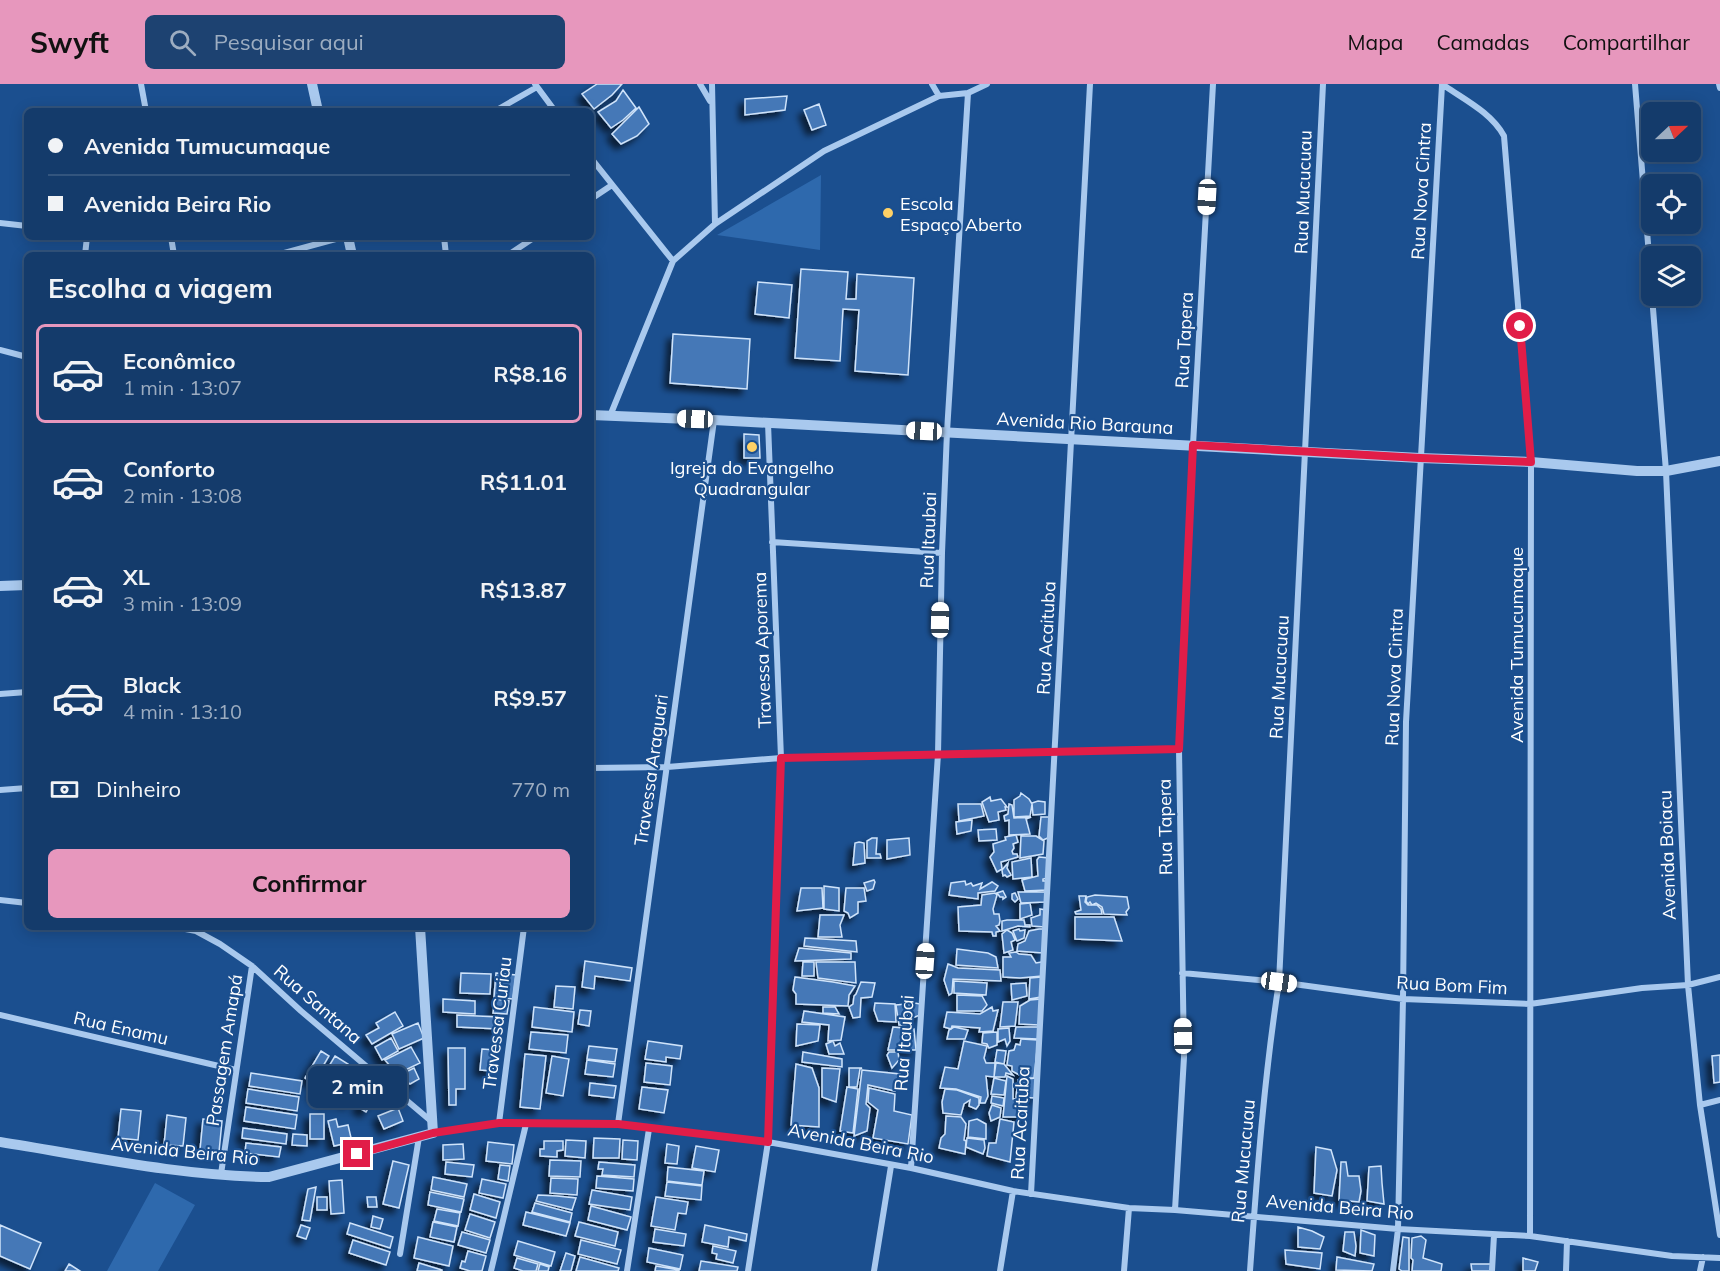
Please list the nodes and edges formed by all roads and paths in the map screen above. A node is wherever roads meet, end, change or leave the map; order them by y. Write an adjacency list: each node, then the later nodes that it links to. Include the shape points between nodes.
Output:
1 (141, 84): 16 (street)
2 (312, 84): 17 (street)
3 (700, 84): 15 (street)
4 (712, 84): 15 (street)
5 (932, 84): 14 (street)
6 (987, 84): 13 (street)
7 (1090, 84): 40 (street, Rua Acaituba)
8 (1213, 84): 41 (street, Rua Tapera)
9 (1323, 84): 42 (street, Rua Mucucuau)
10 (1442, 84): 43 (street, Rua Nova Cintra); 45 (street, Avenida Tumucumaque, via 1482,112 1504,136)
11 (1635, 84): 28 (street, Avenida Boiacu)
12 (536, 86): 18 (street); 19 (street)
13 (968, 93): 14 (street); 39 (street, Rua Itaubai)
14 (939, 96): 24 (street, via 824,151)
15 (712, 103): 24 (street)
16 (145, 108)
17 (317, 108)
18 (500, 108)
19 (553, 108)
20 (594, 162): 21 (street)
21 (612, 185): 22 (street); 31 (street)
22 (594, 197)
23 (0, 223): 25 (street)
24 (715, 224): 31 (street)
25 (24, 226)
26 (334, 240): 29 (street)
27 (530, 240): 30 (street)
28 (1648, 246)
29 (288, 252)
30 (512, 252)
31 (673, 261): 36 (street)
32 (1653, 306): 46 (street, Avenida Boiacu)
33 (0, 350): 34 (street)
34 (24, 356)
35 (594, 415): 36 (street, Avenida Rio Barauna)
36 (610, 416): 37 (street, Avenida Rio Barauna)
37 (714, 420): 38 (street, Avenida Rio Barauna); 57 (street, Travessa Araguari)
38 (768, 423): 39 (street, Avenida Rio Barauna); 47 (street, Travessa Aporema)
39 (947, 432): 40 (street, Avenida Rio Barauna); 48 (street, Rua Itaubai)
40 (1070, 441): 41 (street, Avenida Rio Barauna); 54 (street, Rua Acaituba)
41 (1193, 445): 42 (street, Avenida Rio Barauna); 53 (street, Rua Tapera)
42 (1305, 452): 43 (street, Avenida Rio Barauna); 69 (street, Rua Mucucuau)
43 (1420, 458): 45 (street, Avenida Rio Barauna); 71 (street, Rua Nova Cintra, via 1406,722)
44 (1720, 461): 46 (street, Avenida Rio Barauna)
45 (1531, 462): 46 (street, Avenida Rio Barauna); 72 (street, Avenida Tumucumaque)
46 (1666, 471): 70 (street, Avenida Boiacu)
47 (772, 542): 48 (street); 56 (street, Travessa Aporema)
48 (942, 553): 55 (street, Rua Itaubai)
49 (24, 585): 50 (street)
50 (0, 586)
51 (24, 692): 52 (street)
52 (0, 694)
53 (1179, 749): 54 (street); 67 (street, Rua Tapera)
54 (1056, 751): 55 (street); 90 (street, Rua Acaituba)
55 (938, 754): 56 (street); 87 (street, Rua Itaubai)
56 (781, 758): 57 (street); 85 (street, Travessa Aporema)
57 (667, 767): 58 (street); 80 (street, Travessa Araguari)
58 (594, 768)
59 (24, 788): 60 (street)
60 (0, 790)
61 (0, 900): 62 (street)
62 (24, 903)
63 (188, 930): 66 (street, Rua Santana, via 220,944)
64 (420, 930): 77 (street)
65 (524, 930): 78 (street, Travessa Curiau)
66 (252, 966): 74 (street, Passagem Amapá); 77 (street, Rua Santana)
67 (1182, 973): 69 (street, Rua Bom Fim); 92 (street, Rua Tapera, via 1184,1057)
68 (1720, 977): 70 (street, Rua Bom Fim)
69 (1279, 982): 71 (street, Rua Bom Fim); 93 (street, Rua Mucucuau, via 1269,1044)
70 (1688, 985): 72 (street, Rua Bom Fim); 76 (street, Avenida Boiacu)
71 (1403, 999): 72 (street, Rua Bom Fim); 95 (street, Rua Nova Cintra)
72 (1530, 1004): 98 (street, Avenida Tumucumaque)
73 (0, 1015): 74 (street, Rua Enamu)
74 (236, 1070): 88 (street, Passagem Amapá)
75 (1720, 1100): 76 (street)
76 (1700, 1105): 94 (street, Avenida Boiacu)
77 (432, 1121): 82 (street)
78 (499, 1123): 79 (street, Avenida Beira Rio); 82 (street, Avenida Beira Rio)
79 (526, 1124): 80 (street, Avenida Beira Rio); 103 (street)
80 (618, 1124): 81 (street, Avenida Beira Rio)
81 (649, 1129): 85 (street, Avenida Beira Rio); 104 (street)
82 (433, 1133): 83 (street, Avenida Beira Rio)
83 (419, 1137): 88 (street, Avenida Beira Rio, via 269,1177); 100 (street)
84 (0, 1142): 88 (street, Avenida Beira Rio)
85 (768, 1142): 86 (street, Avenida Beira Rio); 105 (street, Travessa Aporema)
86 (891, 1166): 87 (street, Avenida Beira Rio); 106 (street)
87 (911, 1168): 89 (street, Avenida Beira Rio)
88 (221, 1174)
89 (1013, 1191): 90 (street, Avenida Beira Rio); 107 (street, Rua Acaituba)
90 (1031, 1194): 91 (street, Avenida Beira Rio)
91 (1129, 1208): 92 (street, Avenida Beira Rio); 108 (street)
92 (1175, 1210): 93 (street, Avenida Beira Rio)
93 (1254, 1217): 95 (street, Avenida Beira Rio); 109 (street, Rua Mucucuau)
94 (1719, 1225): 97 (street, Avenida Boiacu)
95 (1398, 1229): 96 (street, Avenida Beira Rio); 110 (street, Rua Nova Cintra)
96 (1494, 1235): 98 (street, Avenida Beira Rio); 111 (street)
97 (1720, 1235)
98 (1530, 1236): 99 (street, Avenida Beira Rio)
99 (1567, 1241): 101 (street, Avenida Beira Rio); 112 (street)
100 (400, 1254)
101 (1703, 1257): 102 (street, Avenida Beira Rio); 113 (street)
102 (1720, 1258)
103 (492, 1271)
104 (627, 1271)
105 (748, 1271)
106 (874, 1271)
107 (1000, 1271)
108 (1124, 1271)
109 (1250, 1271)
110 (1394, 1271)
111 (1492, 1271)
112 (1566, 1271)
113 (1700, 1271)

